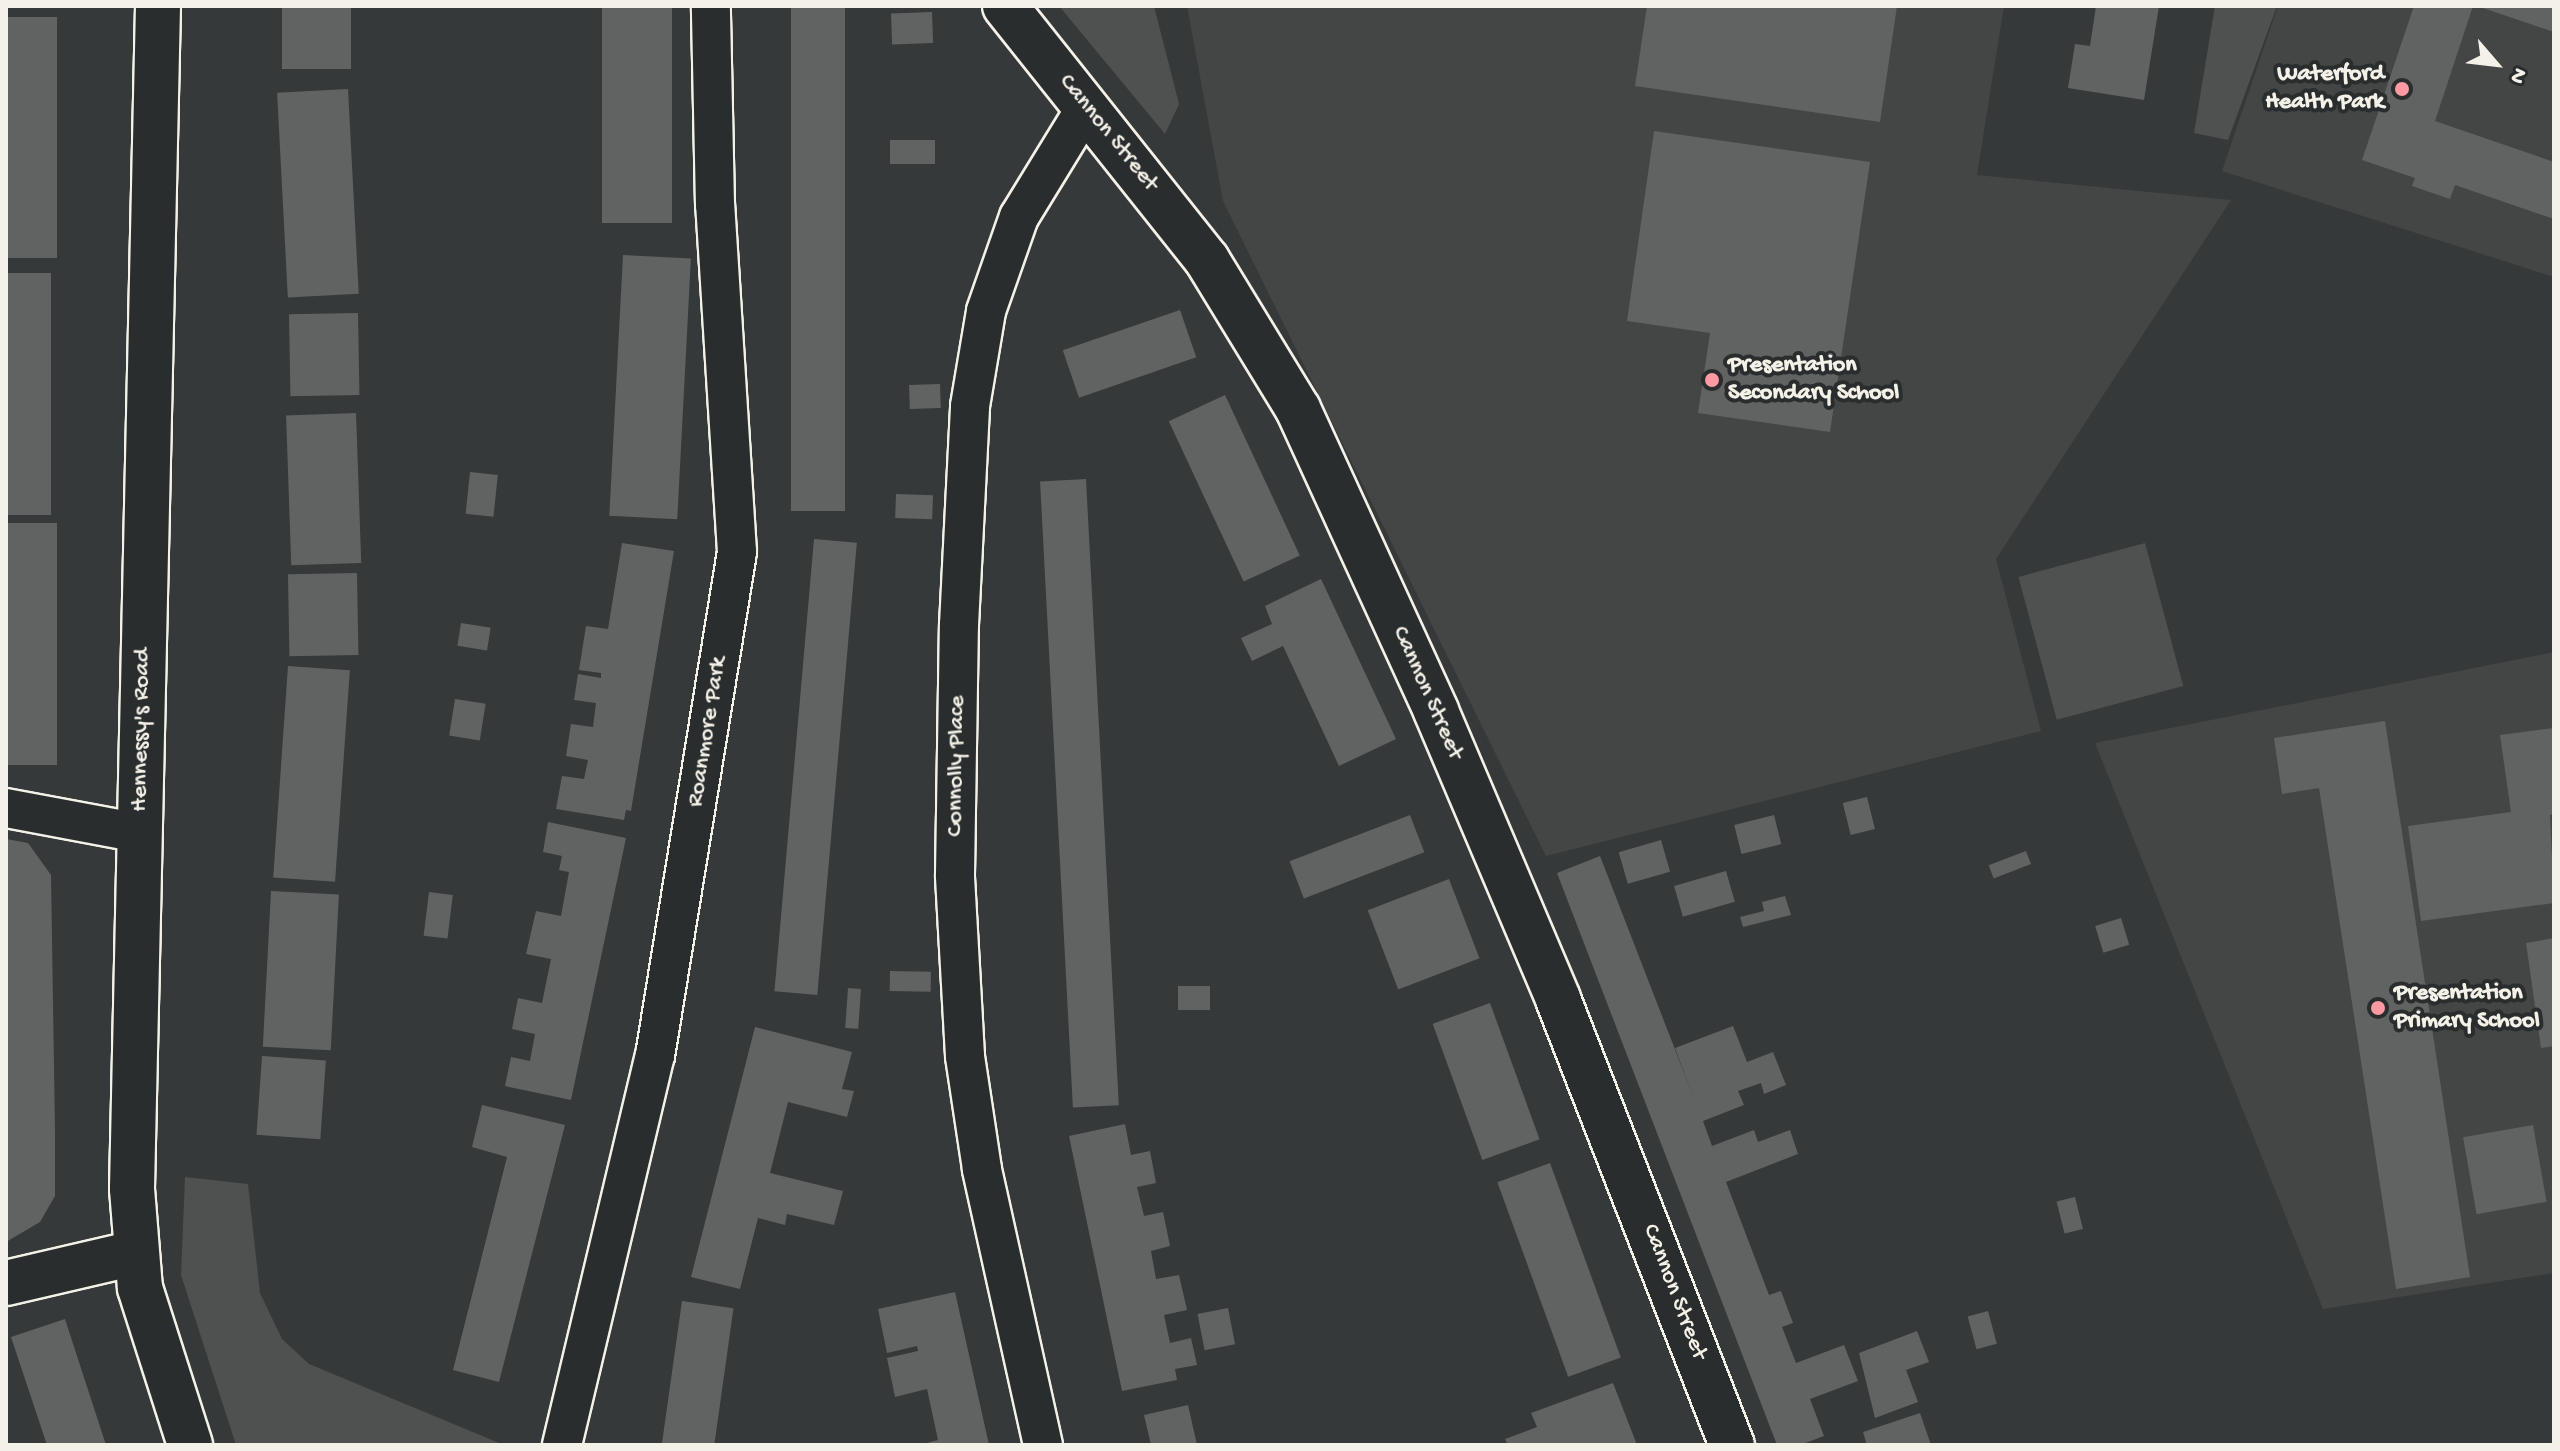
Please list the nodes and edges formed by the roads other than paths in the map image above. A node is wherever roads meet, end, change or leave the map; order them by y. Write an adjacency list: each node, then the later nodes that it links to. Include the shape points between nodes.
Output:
1 (158, 6): 6 (main road, Hennessy's Road)
2 (711, 6): 10 (street, Roanmore Park, via 715,205 737,552 655,1056)
3 (1005, 6): 4 (main road, Cannon Street)
4 (1087, 106): 11 (street, Connolly Place, via 1019,217 986,311 970,406 959,625 955,875 962,1027 982,1169); 12 (main road, Cannon Street, via 1233,297 1298,409 1436,711 1558,999)
5 (6, 808): 6 (street)
6 (140, 833): 7 (main road, Hennessy's Road, via 132,1147)
7 (135, 1253): 8 (main road); 9 (main road, Hennessy's Road, via 149,1324)
8 (6, 1283)
9 (190, 1445)
10 (562, 1445)
11 (1043, 1445)
12 (1732, 1445)

